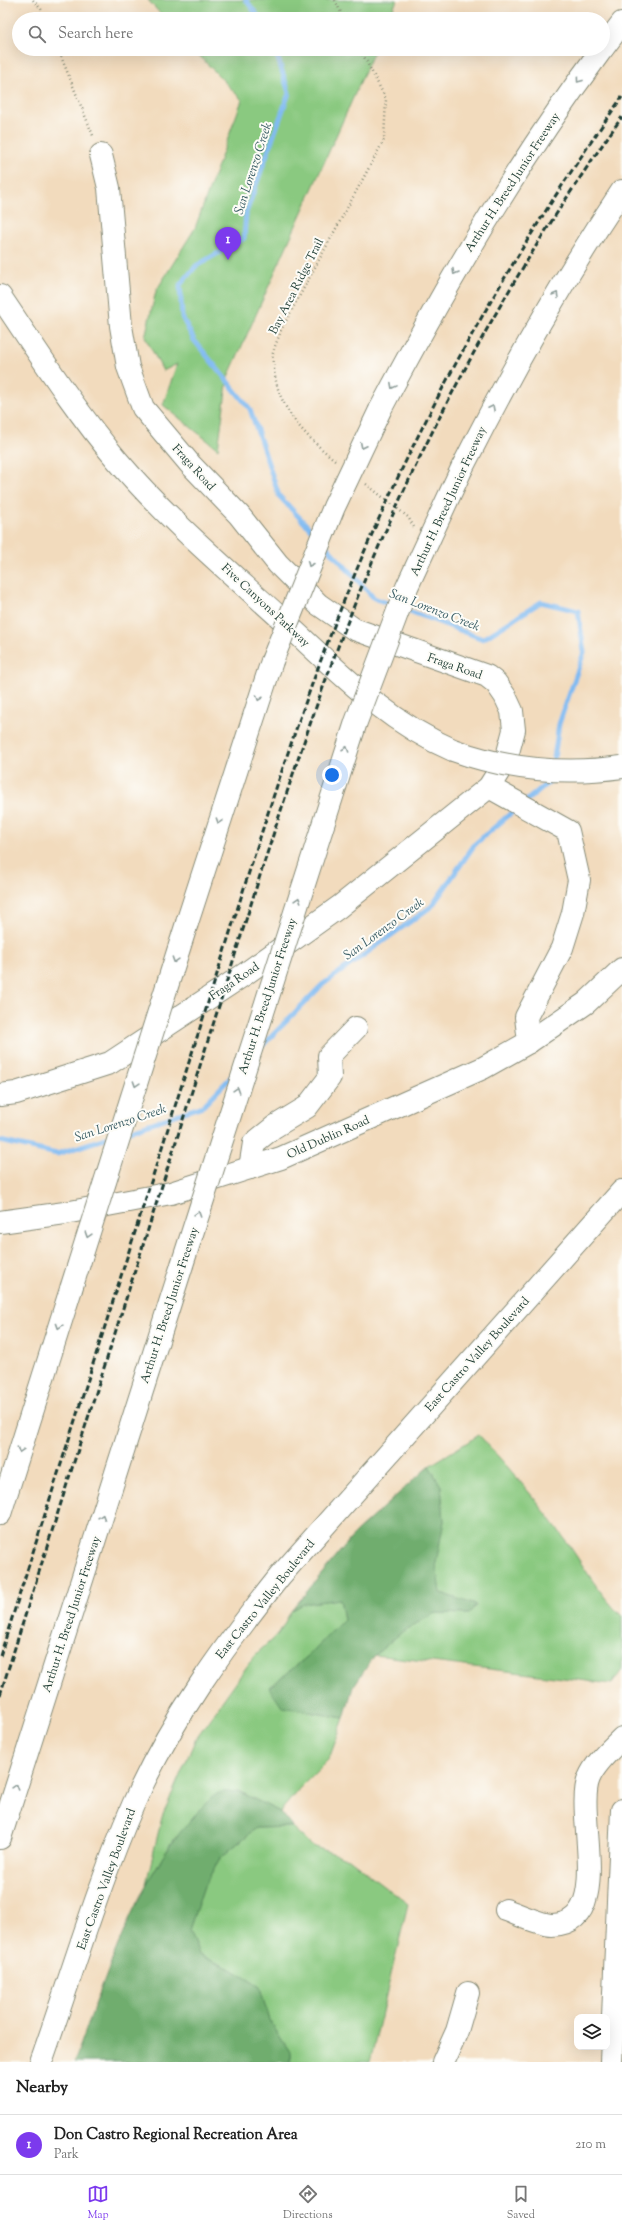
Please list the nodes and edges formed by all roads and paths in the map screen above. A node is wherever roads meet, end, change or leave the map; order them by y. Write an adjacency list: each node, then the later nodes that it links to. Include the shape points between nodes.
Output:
1 (33, 0): 3 (path)
2 (335, 0): 4 (path)
3 (42, 12)
4 (341, 12)
5 (622, 23): 6 (main road, Arthur H. Breed Junior Freeway)
6 (610, 39)
7 (61, 56): 10 (path)
8 (364, 56): 13 (path, Bay Area Ridge Trail, via 386,99 384,140 281,330 273,354 275,381 283,404 298,426)
9 (598, 56): 25 (main road, Arthur H. Breed Junior Freeway, one-way to 25, bridge, via 532,149 488,217 380,410 334,507 272,661)
10 (101, 155): 17 (main road, Fraga Road, via 109,188 121,326 128,367 143,408 190,464 239,515 278,564 318,604 354,629 487,676 496,684 512,711 514,730 506,760)
11 (622, 191): 28 (main road, Arthur H. Breed Junior Freeway, one-way to 11, bridge, via 358,716 407,587 462,468 540,322)
12 (0, 296): 16 (main road, Five Canyons Parkway, bridge, via 58,383 118,461 163,508 368,698 408,727 453,750 501,764 540,770 581,771)
13 (341, 464)
14 (365, 484): 15 (path, via 408,517)
15 (415, 528)
16 (622, 767)
17 (489, 787): 20 (main road, via 568,831 579,880 573,913 562,948 526,1017); 21 (main road, Fraga Road, via 338,907 245,974 110,1063 16,1093)
18 (622, 969): 20 (main road, Old Dublin Road, via 586,1003)
19 (356, 1028): 22 (main road, via 329,1056 330,1077 307,1107 254,1143)
20 (530, 1042): 22 (main road, Old Dublin Road, via 483,1068 281,1158)
21 (0, 1095)
22 (250, 1168): 24 (main road, Old Dublin Road, via 171,1193 66,1213)
23 (622, 1191): 31 (main road, East Castro Valley Boulevard, via 280,1576 237,1629 197,1686 162,1746 133,1805)
24 (0, 1222)
25 (0, 1514)
26 (622, 1738): 29 (main road, via 588,1778 585,1806 589,1878 585,1900 578,1914 568,1922 551,1925)
27 (622, 1810): 33 (main road)
28 (0, 1838)
29 (506, 1910)
30 (468, 1992): 32 (main road, via 457,2031)
31 (40, 2062)
32 (443, 2062)
33 (611, 2062)

